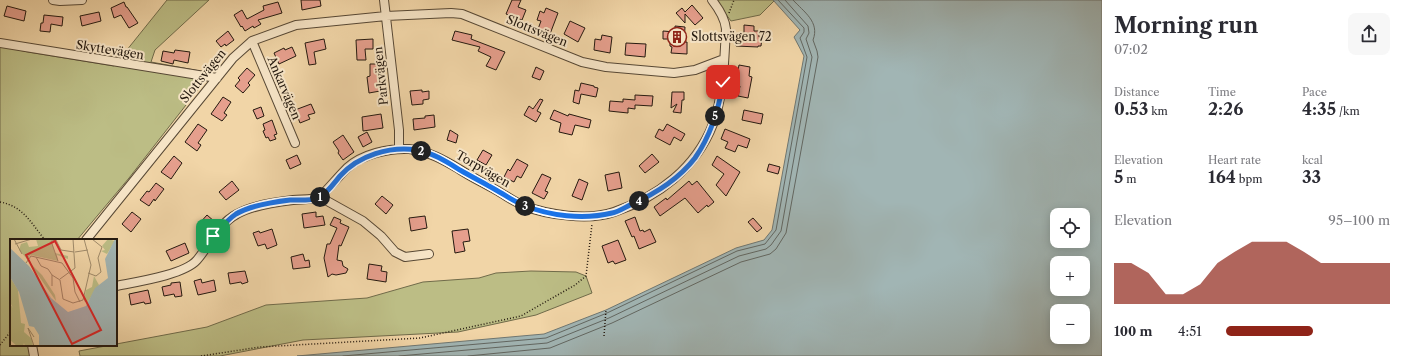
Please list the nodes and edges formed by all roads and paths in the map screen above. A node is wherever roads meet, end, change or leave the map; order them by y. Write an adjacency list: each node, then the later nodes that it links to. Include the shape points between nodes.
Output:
1 (53, 0): 2 (street)
2 (82, 0)
3 (384, 0): 6 (street, Parkvägen)
4 (712, 0): 7 (street)
5 (734, 0): 7 (path)
6 (386, 16): 8 (street, Slottsvägen, via 296,25); 10 (street, Slottsvägen, via 462,14 582,62 606,67 674,73 695,70); 13 (street, Parkvägen)
7 (725, 22): 10 (street)
8 (252, 41): 11 (street, Slottsvägen, via 233,58); 12 (street, Ankarvägen)
9 (0, 43): 11 (street, Skyttevägen)
10 (724, 59): 16 (street, Torpvägen, via 720,99 712,125 704,143 681,174 651,196 613,213)
11 (217, 78): 18 (street, Slottsvägen)
12 (295, 143)
13 (399, 149): 14 (street, Torpvägen, via 380,152 362,159 348,168); 16 (street, Torpvägen, via 429,153 521,204 539,211 565,216)
14 (320, 197): 19 (street, via 363,221 395,252 405,257); 20 (street, via 283,201 236,214 213,236 189,267 179,272)
15 (0, 202): 17 (path, via 10,204 22,212)
16 (592, 216): 27 (path, via 586,276 576,285 521,316 420,338 260,347)
17 (44, 239)
18 (87, 239)
19 (429, 254)
20 (117, 286)
21 (606, 310): 23 (path)
22 (10, 332): 24 (path)
23 (604, 336)
24 (0, 345)
25 (32, 346): 26 (street)
26 (34, 356)
27 (201, 356)

